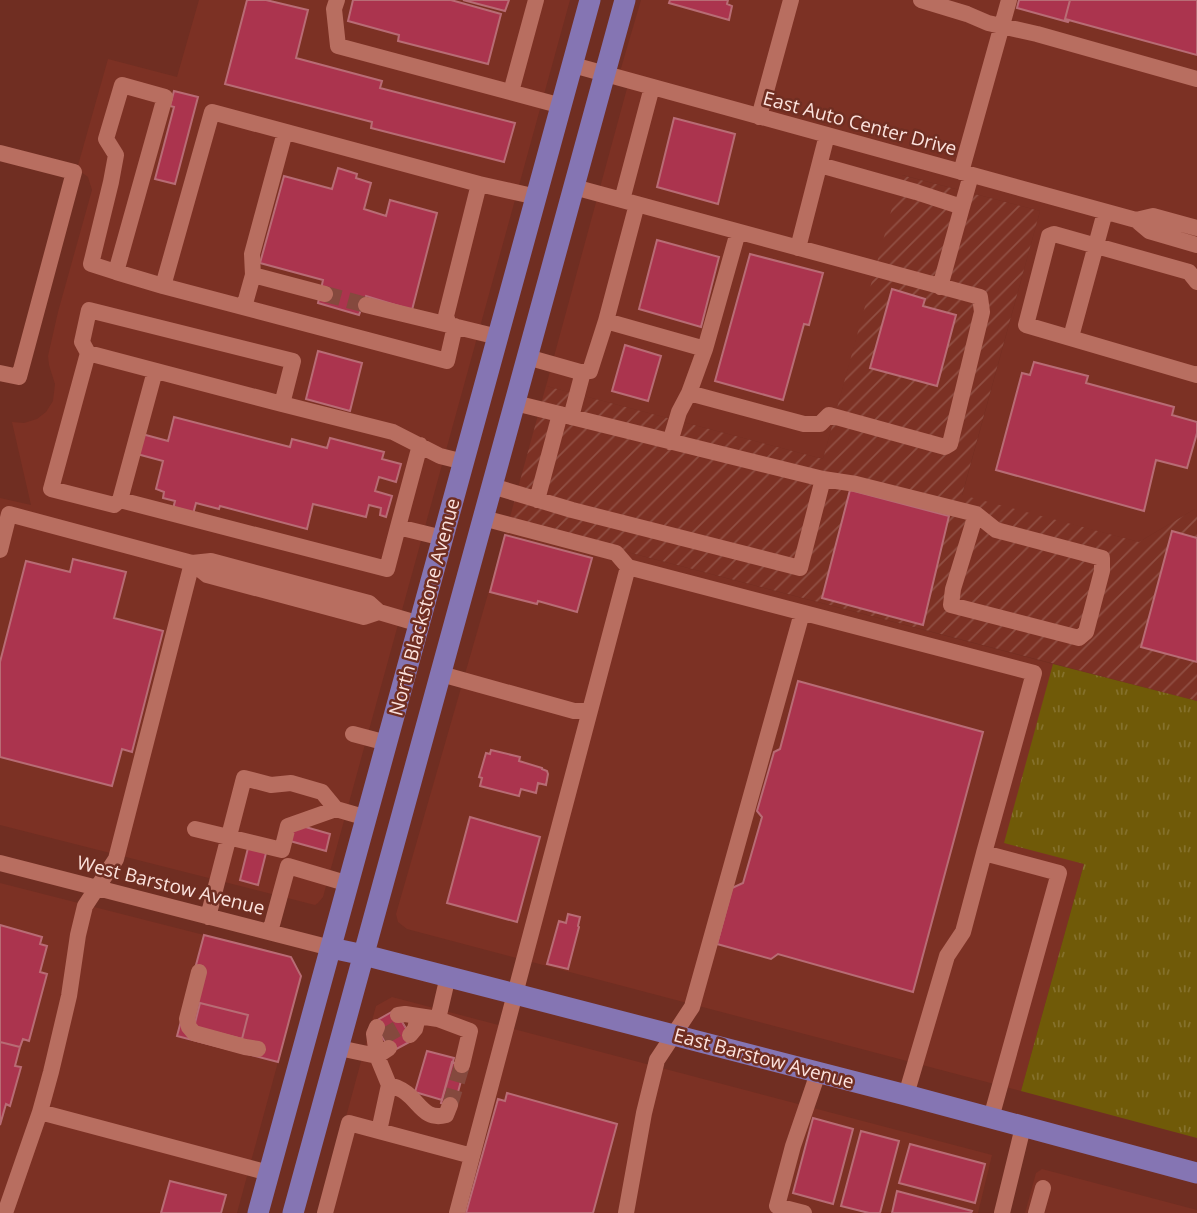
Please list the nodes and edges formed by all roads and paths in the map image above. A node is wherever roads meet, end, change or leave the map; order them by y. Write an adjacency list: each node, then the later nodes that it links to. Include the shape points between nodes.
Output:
1 (536, 0): 13 (street)
2 (590, 0): 9 (main road, North Blackstone Avenue)
3 (625, 0): 10 (main road, North Blackstone Avenue)
4 (791, 0): 15 (street)
5 (921, 0): 8 (street)
6 (1009, 0): 8 (street)
7 (333, 1): 13 (street, via 338,46)
8 (1001, 26): 11 (street); 20 (street)
9 (573, 65): 10 (street, East Auto Center Drive); 14 (main road, North Blackstone Avenue)
10 (605, 74): 12 (street, East Auto Center Drive); 22 (main road, North Blackstone Avenue)
11 (1197, 79)
12 (652, 87): 15 (street, East Auto Center Drive); 24 (street)
13 (511, 92): 14 (street)
14 (562, 106): 23 (main road, North Blackstone Avenue)
15 (759, 117): 17 (street, East Auto Center Drive)
16 (285, 132): 21 (street); 34 (street, via 252,254); 36 (street, via 212,113)
17 (827, 135): 19 (street); 20 (street, East Auto Center Drive)
18 (0, 153): 50 (street, via 74,172 19,377)
19 (820, 165): 25 (street); 32 (street)
20 (966, 174): 25 (street); 26 (street, East Auto Center Drive)
21 (480, 184): 23 (street); 42 (street, via 446,316)
22 (574, 187): 24 (street); 47 (main road, North Blackstone Avenue)
23 (537, 197): 43 (main road, North Blackstone Avenue)
24 (629, 202): 29 (street); 41 (street)
25 (962, 207): 37 (street)
26 (1105, 212): 27 (street, East Auto Center Drive); 31 (street)
27 (1136, 220): 28 (street, East Auto Center Drive, via 1153,216); 30 (street, East Auto Center Drive, via 1149,231)
28 (1197, 228)
29 (738, 232): 32 (street); 45 (street)
30 (1197, 245)
31 (1096, 246): 35 (street, via 1189,272); 44 (street); 44 (street, via 1049,236 1026,325)
32 (798, 248): 37 (street)
33 (116, 272): 33 (street, via 164,97 122,85 107,139 116,155 91,264); 36 (street)
34 (253, 275): 38 (street); 40 (street)
35 (1197, 282)
36 (163, 286): 40 (street)
37 (940, 287): 52 (street, via 980,298 982,312 950,444 945,447 830,415 820,424 804,424)
38 (325, 295)
39 (366, 306): 42 (street)
40 (244, 307): 42 (street, via 447,361)
41 (606, 321): 45 (street); 49 (street, via 590,371)
42 (452, 326): 43 (street)
43 (498, 337): 58 (main road, North Blackstone Avenue)
44 (1071, 337): 51 (street)
45 (705, 348): 52 (street)
46 (88, 353): 48 (street); 54 (street, via 82,342 89,310 293,361); 61 (street, via 51,489 114,505)
47 (527, 357): 49 (street); 53 (main road, North Blackstone Avenue)
48 (155, 371): 54 (street); 61 (street)
49 (583, 372): 55 (street)
50 (0, 373)
51 (1197, 375)
52 (689, 393): 56 (street)
53 (515, 403): 55 (street); 60 (main road, North Blackstone Avenue)
54 (282, 404): 57 (street, via 393,432)
55 (566, 416): 56 (street); 62 (street)
56 (670, 442): 59 (street)
57 (420, 445): 58 (street); 65 (street)
58 (464, 462): 66 (main road, North Blackstone Avenue)
59 (823, 479): 62 (street, via 800,568); 63 (street)
60 (492, 486): 62 (street); 64 (main road, North Blackstone Avenue)
61 (120, 500): 65 (street, via 387,569)
62 (537, 500)
63 (976, 514): 63 (street, via 996,530 1102,558 1086,632 1079,638 951,605)
64 (484, 518): 69 (street, via 616,553); 72 (main road, North Blackstone Avenue)
65 (398, 527): 66 (street)
66 (443, 538): 71 (main road, North Blackstone Avenue)
67 (0, 550): 68 (street, via 9,514)
68 (192, 562): 71 (street, via 211,561 369,603 379,612); 85 (street, via 116,859)
69 (628, 567): 70 (street); 73 (street)
70 (802, 613): 81 (street, via 1034,673); 95 (street, via 692,1007)
71 (420, 624): 75 (main road, North Blackstone Avenue)
72 (441, 674): 73 (street, via 574,711); 89 (main road, North Blackstone Avenue)
73 (589, 711): 92 (street)
74 (353, 734): 75 (street)
75 (387, 743): 77 (main road, North Blackstone Avenue)
76 (336, 809): 77 (street); 79 (street, via 322,792 244,778); 80 (street, via 288,826)
77 (366, 818): 84 (main road, North Blackstone Avenue)
78 (195, 829): 79 (street)
79 (228, 838): 80 (street); 86 (street)
80 (282, 850): 83 (street)
81 (984, 853): 101 (street, via 963,932 947,956); 104 (street, via 1059,873)
82 (0, 863): 85 (street, West Barstow Avenue)
83 (288, 866): 84 (street); 87 (street)
84 (349, 884): 88 (main road, North Blackstone Avenue)
85 (97, 888): 86 (street, West Barstow Avenue); 103 (street, via 85,906)
86 (208, 917): 87 (street, West Barstow Avenue)
87 (270, 932): 88 (street, West Barstow Avenue)
88 (331, 948): 89 (main road, East Barstow Avenue); 110 (main road, North Blackstone Avenue)
89 (364, 955): 91 (main road, East Barstow Avenue); 96 (main road, North Blackstone Avenue)
90 (199, 972): 97 (street, via 189,1027 194,1033)
91 (448, 976): 92 (main road, East Barstow Avenue); 93 (street)
92 (516, 994): 95 (main road, East Barstow Avenue); 108 (street)
93 (438, 1019): 94 (street); 98 (street, via 470,1031)
94 (408, 1023)
95 (674, 1034): 99 (main road, East Barstow Avenue); 119 (street, via 657,1060)
96 (339, 1048): 100 (street, via 380,1042); 107 (main road, North Blackstone Avenue)
97 (258, 1049)
98 (462, 1065)
99 (817, 1073): 101 (main road, East Barstow Avenue); 113 (street)
100 (390, 1085): 102 (street, via 409,1095 428,1115 446,1115); 106 (street)
101 (906, 1095): 104 (main road, East Barstow Avenue)
102 (450, 1105)
103 (40, 1112): 110 (street); 114 (street)
104 (991, 1118): 105 (main road, East Barstow Avenue)
105 (1023, 1127): 111 (main road, East Barstow Avenue); 121 (street)
106 (379, 1131): 108 (street); 109 (street, via 349,1123)
107 (310, 1153): 109 (street); 116 (main road, North Blackstone Avenue)
108 (472, 1156): 118 (street)
109 (339, 1161): 117 (street)
110 (269, 1173): 115 (main road, North Blackstone Avenue)
111 (1197, 1173)
112 (1043, 1188): 122 (street)
113 (776, 1209): 120 (street)
114 (5, 1213)
115 (258, 1213)
116 (293, 1213)
117 (325, 1213)
118 (457, 1213)
119 (626, 1213)
120 (804, 1213)
121 (1002, 1213)
122 (1036, 1213)

